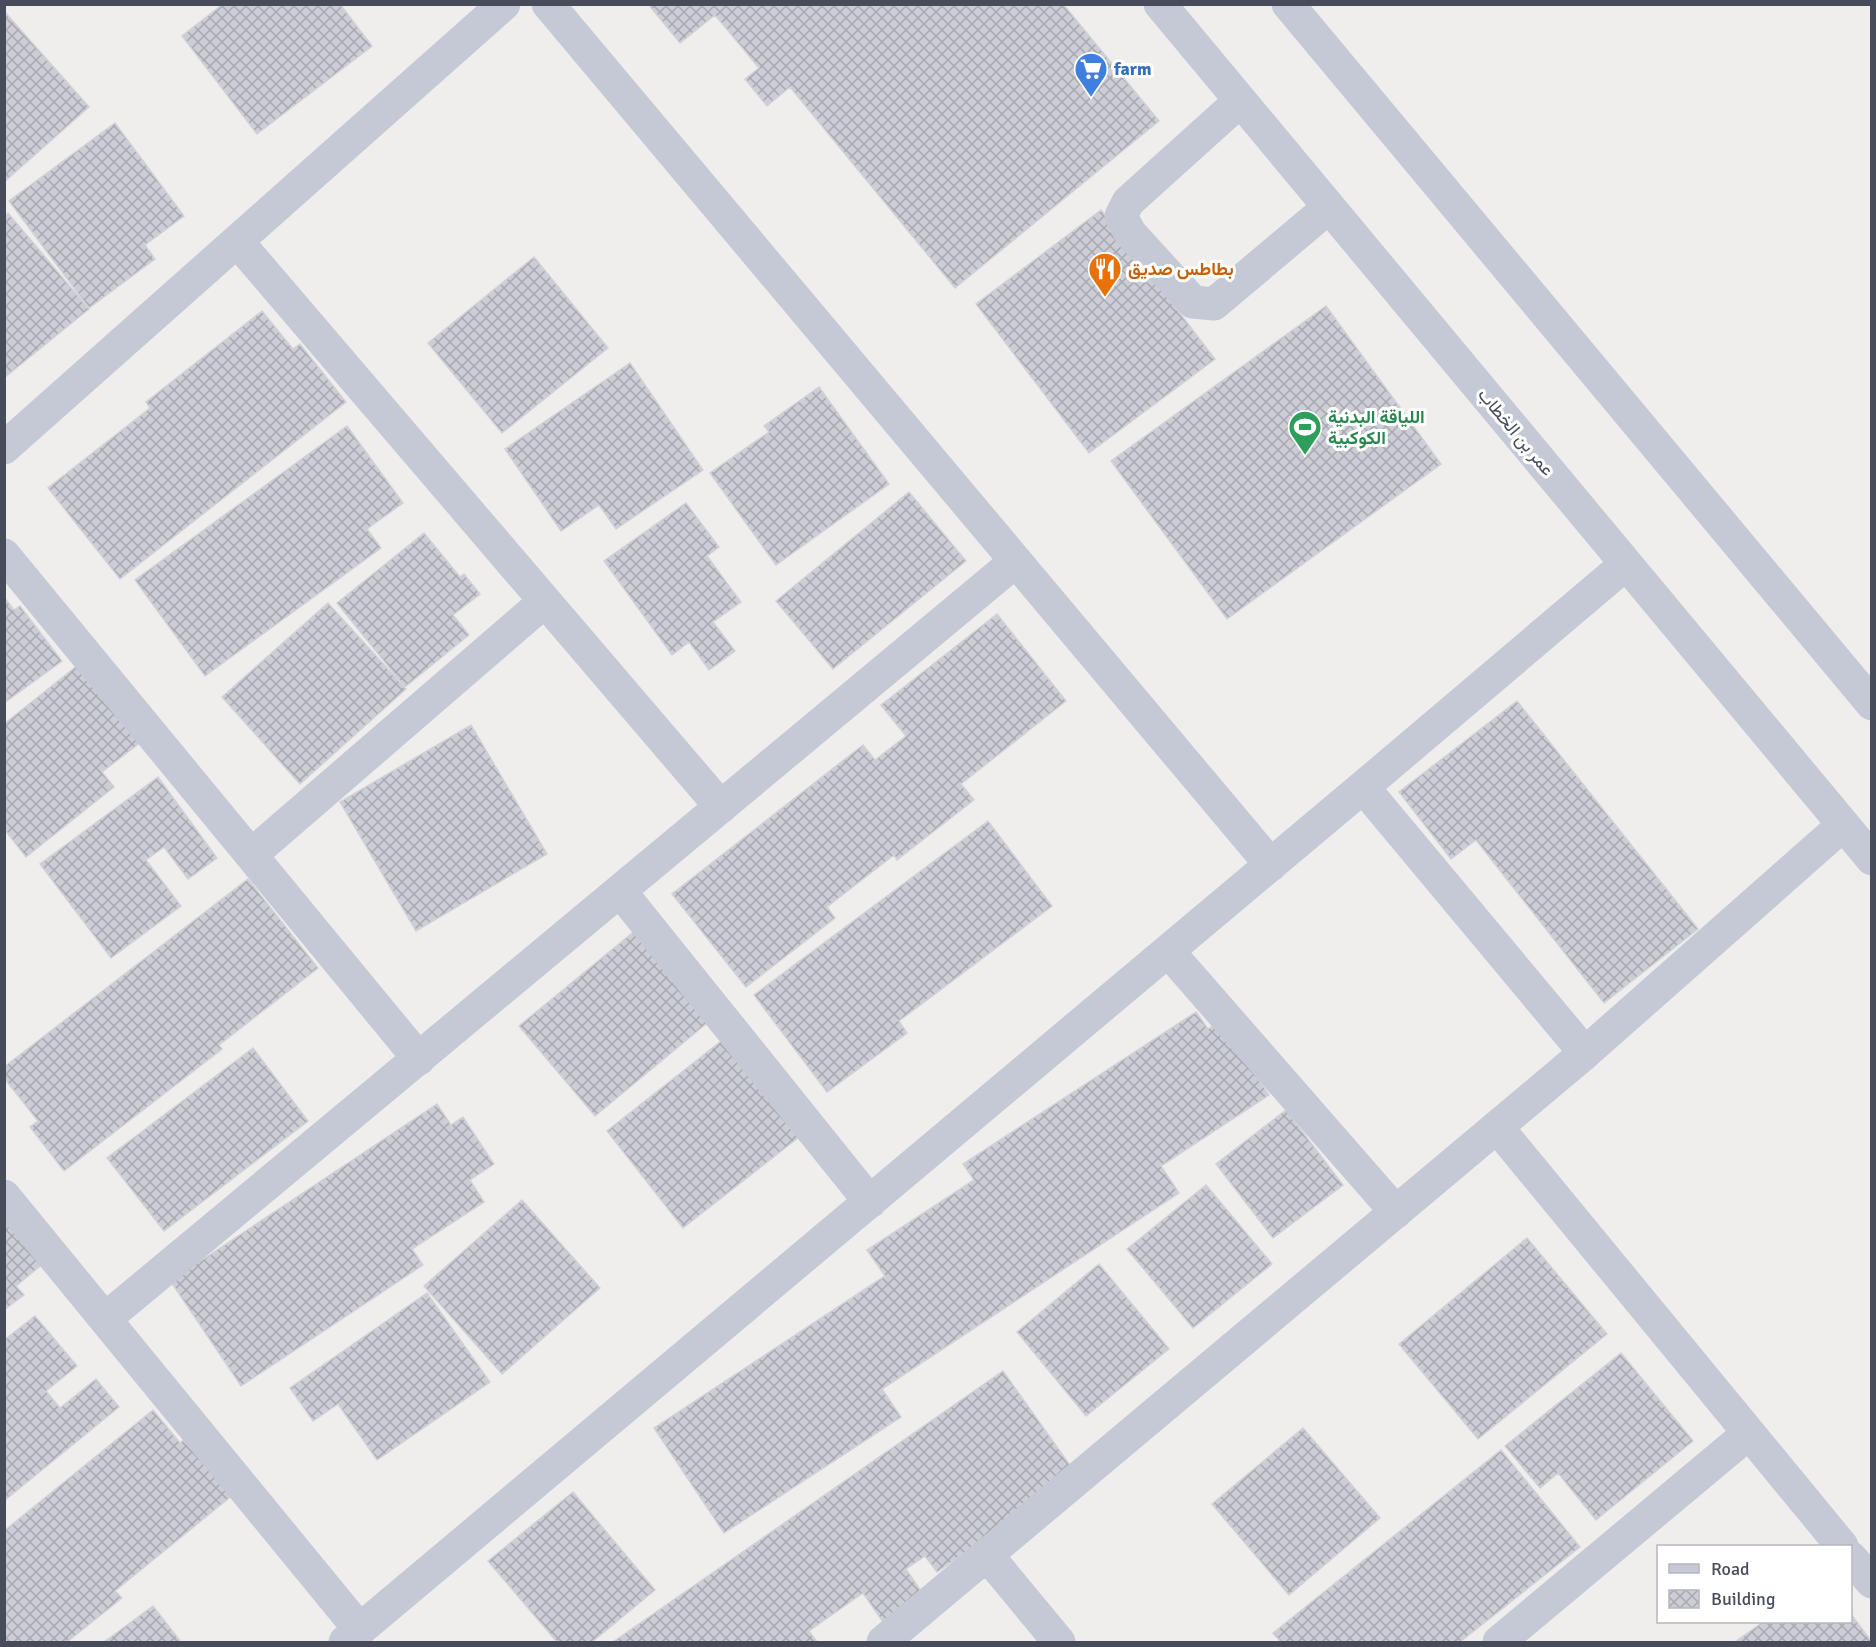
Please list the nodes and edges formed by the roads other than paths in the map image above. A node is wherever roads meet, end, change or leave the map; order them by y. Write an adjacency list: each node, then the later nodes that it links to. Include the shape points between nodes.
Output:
1 (504, 4): 7 (street)
2 (548, 4): 10 (street)
3 (1160, 4): 5 (street, عمر بن الخطاب)
4 (1288, 4): 13 (street)
5 (1240, 101): 6 (street, عمر بن الخطاب); 6 (street, via 1128,202 1121,216 1130,233 1193,302 1214,304)
6 (1329, 207): 11 (street, عمر بن الخطاب)
7 (237, 242): 8 (street); 12 (street)
8 (4, 448)
9 (4, 555): 17 (street)
10 (1016, 561): 15 (street); 19 (street)
11 (1626, 564): 14 (street); 16 (street, عمر بن الخطاب)
12 (545, 602): 15 (street); 17 (street)
13 (1872, 704)
14 (1363, 788): 19 (street); 22 (street)
15 (721, 807): 20 (street)
16 (1843, 825): 18 (street, عمر بن الخطاب); 22 (street)
17 (251, 855): 23 (street)
18 (1872, 859)
19 (1271, 865): 21 (street)
20 (621, 891): 23 (street); 26 (street)
21 (1168, 951): 26 (street); 27 (street)
22 (1585, 1053): 24 (street)
23 (419, 1059): 28 (street)
24 (1497, 1127): 27 (street); 29 (street)
25 (4, 1196): 28 (street)
26 (870, 1202): 34 (street)
27 (1396, 1212): 31 (street)
28 (105, 1319): 34 (street)
29 (1749, 1433): 30 (street); 37 (street)
30 (1841, 1545)
31 (987, 1555): 35 (street); 36 (street)
32 (1852, 1558): 33 (street)
33 (1872, 1582)
34 (352, 1636)
35 (883, 1642)
36 (1059, 1642)
37 (1499, 1642)

